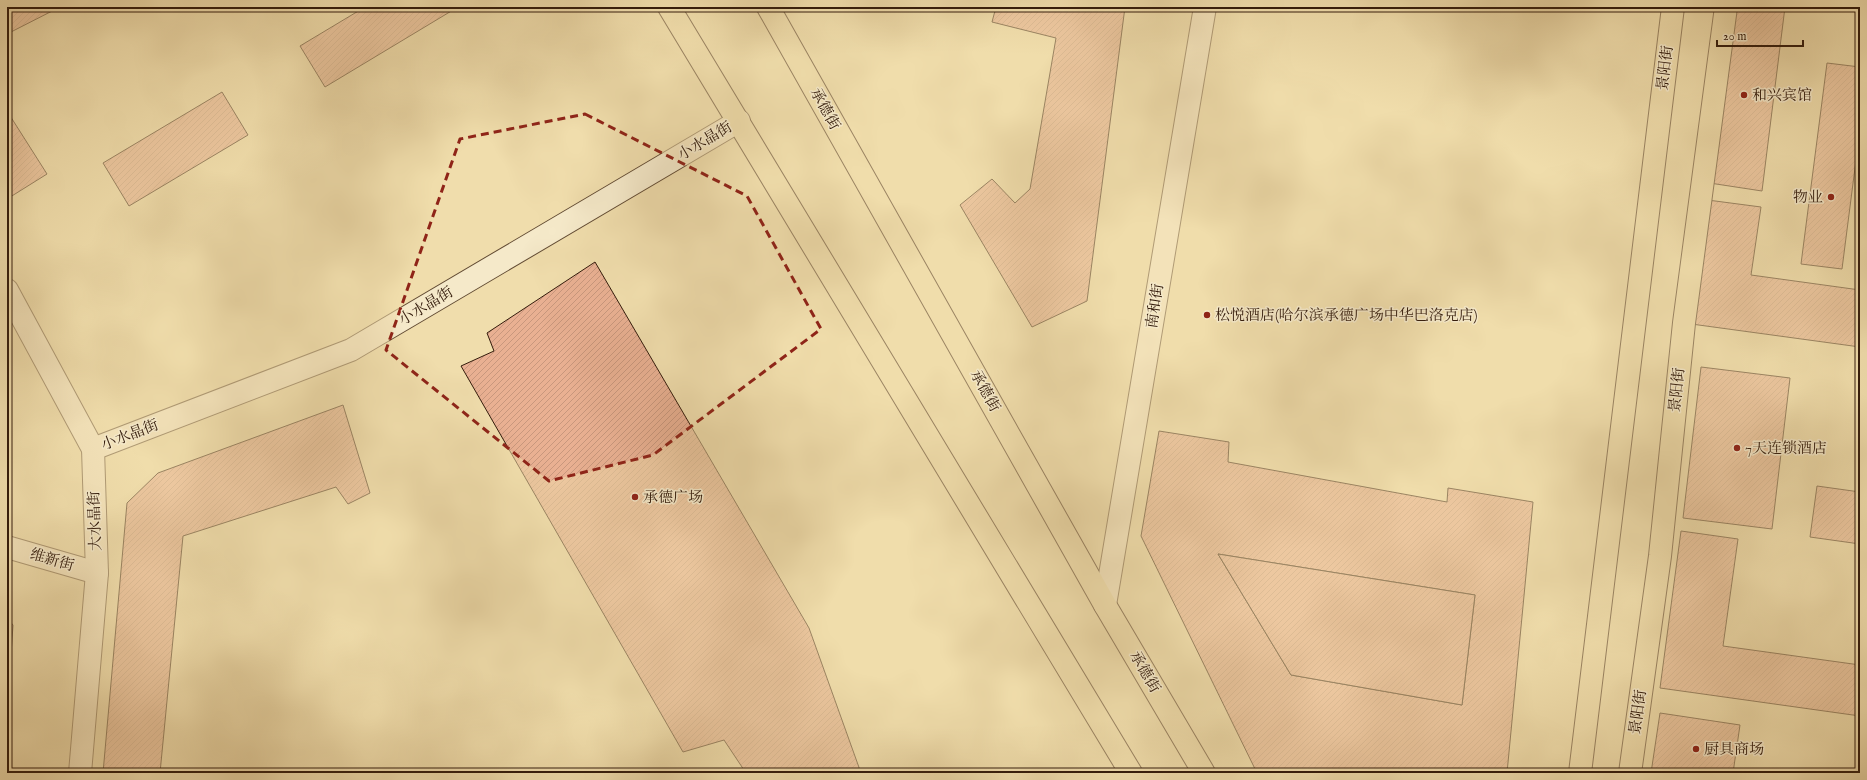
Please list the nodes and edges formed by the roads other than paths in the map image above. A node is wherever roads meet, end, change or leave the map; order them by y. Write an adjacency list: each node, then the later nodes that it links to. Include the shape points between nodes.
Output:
1 (669, 7): 6 (main road)
2 (768, 7): 11 (main road, 承德街)
3 (1205, 7): 11 (street, 南和街)
4 (1673, 7): 15 (main road, 景阳街)
5 (1726, 7): 16 (main road, 景阳街, via 1684,323 1660,556)
6 (739, 121): 8 (street, 小水晶街, via 351,350); 13 (main road)
7 (7, 290): 8 (street, 大水晶街)
8 (93, 449): 10 (street, 大水晶街)
9 (7, 547): 10 (street, 维新街)
10 (97, 572): 12 (street, 大水晶街)
11 (1106, 605): 14 (main road, 承德街)
12 (80, 773)
13 (1131, 773)
14 (1204, 773)
15 (1580, 773)
16 (1630, 773)

